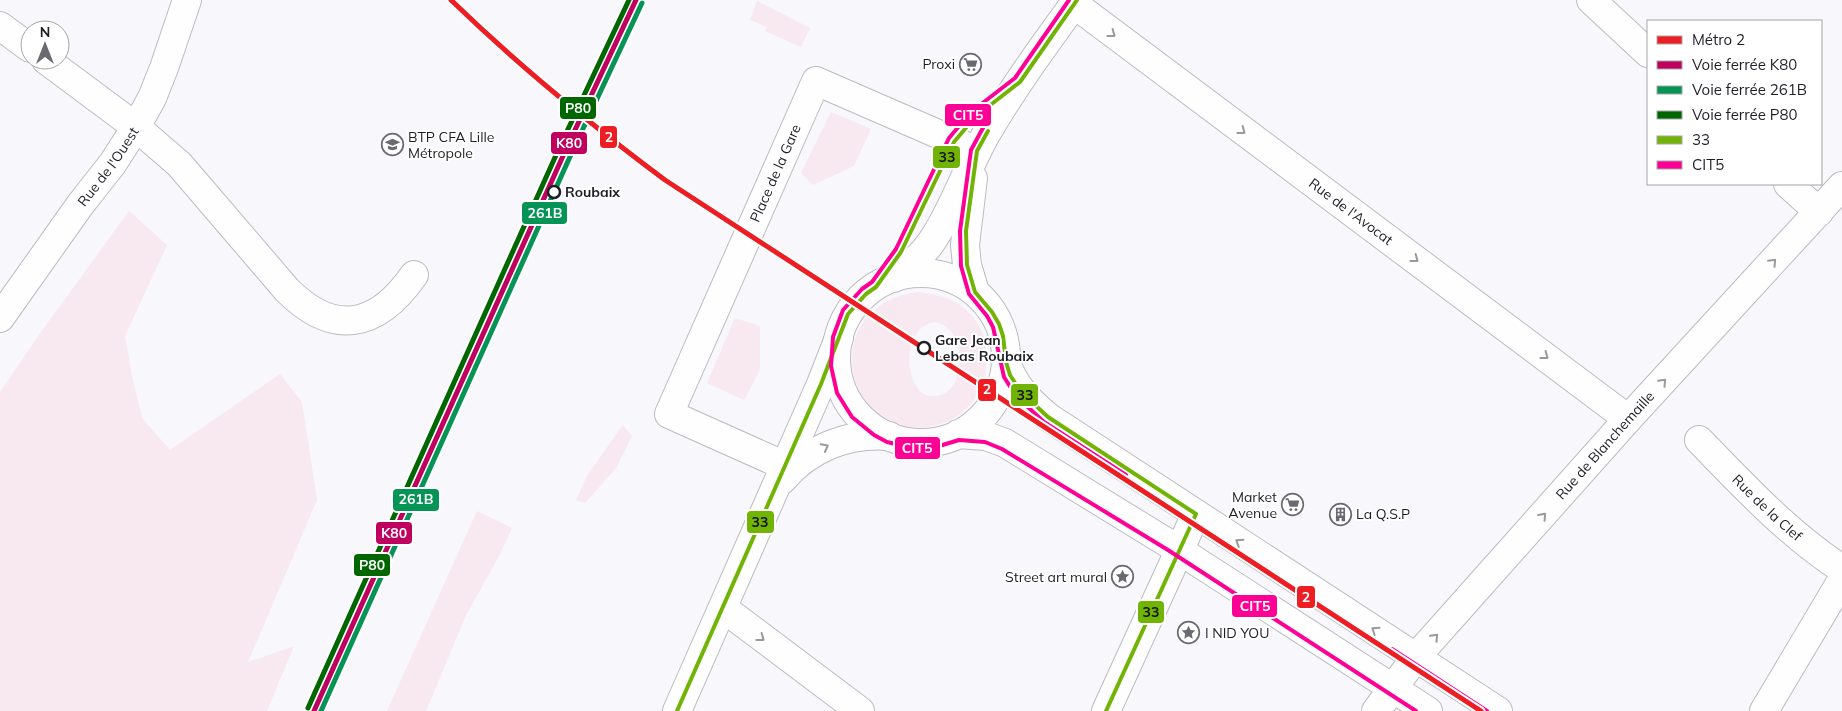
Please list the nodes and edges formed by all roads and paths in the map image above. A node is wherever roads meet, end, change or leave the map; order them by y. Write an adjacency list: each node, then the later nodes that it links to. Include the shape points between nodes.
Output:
1 (187, 0): 8 (street, Rue de l'Ouest, via 152,98)
2 (1591, 0): 6 (street)
3 (1075, 2): 9 (street, via 996,116); 19 (street, Rue de l'Avocat, one-way to 19)
4 (0, 26): 5 (street)
5 (20, 41)
6 (1647, 53)
7 (59, 70): 8 (street)
8 (136, 127): 13 (street, via 192,177 287,290 312,311 347,321 369,316 391,303); 16 (street, Rue de l'Ouest)
9 (977, 152): 14 (street, via 933,241 917,260); 15 (street, via 965,245); 23 (street, Place de la Gare, via 816,81 668,414)
10 (1789, 185): 12 (street)
11 (1842, 186): 12 (street, Rue de Blanchemaille)
12 (1819, 212): 19 (street, Rue de Blanchemaille, one-way to 12)
13 (414, 275)
14 (894, 278): 15 (street, via 936,275 963,284); 17 (street, via 861,299 848,314)
15 (975, 292): 18 (street, via 999,324)
16 (0, 318)
17 (838, 338): 21 (street, via 837,365 846,396 866,422); 23 (street)
18 (1006, 362): 20 (street, via 1002,384 992,405 977,422); 24 (street, via 1021,392 1048,417)
19 (1628, 419): 29 (street, Rue de Blanchemaille, one-way to 19)
20 (958, 434): 21 (street, via 924,443); 25 (street, via 986,436 1005,443)
21 (889, 436): 23 (street, one-way to 21, via 808,457 842,440)
22 (1699, 440): 26 (street, Rue de la Clef, via 1805,543)
23 (784, 474): 28 (street)
24 (1196, 514): 25 (street); 29 (street, one-way to 24)
25 (1179, 550): 30 (street); 33 (street)
26 (1842, 568)
27 (1842, 580): 37 (street)
28 (723, 608): 31 (street); 32 (street, one-way to 32)
29 (1416, 657): 30 (street, Rue de Blanchemaille); 36 (street)
30 (1393, 688): 34 (street, Rue de Blanchemaille); 35 (street)
31 (677, 711)
32 (860, 711)
33 (1106, 711)
34 (1376, 711)
35 (1428, 711)
36 (1498, 711)
37 (1764, 711)

